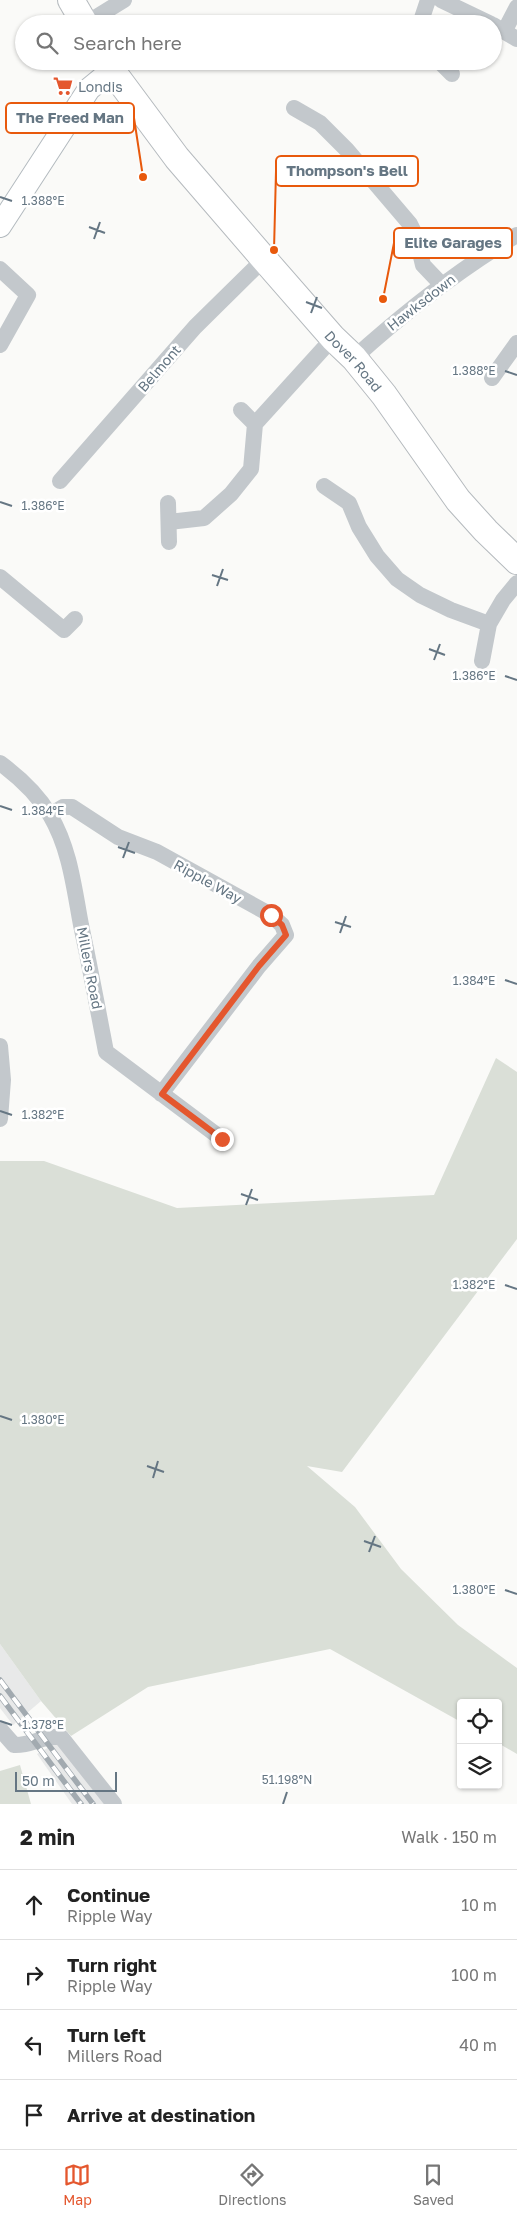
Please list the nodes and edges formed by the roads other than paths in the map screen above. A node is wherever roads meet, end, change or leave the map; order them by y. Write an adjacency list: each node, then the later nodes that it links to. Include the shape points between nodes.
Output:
1 (71, 0): 6 (main road)
2 (124, 0): 7 (street)
3 (428, 0): 8 (street)
4 (441, 0): 9 (street)
5 (517, 7): 10 (street)
6 (80, 15)
7 (100, 15)
8 (423, 15)
9 (473, 15)
10 (502, 29)
11 (105, 70): 16 (street)
12 (111, 70): 18 (main road, Dover Road, via 177,158)
13 (448, 70): 14 (street)
14 (452, 74)
15 (294, 108): 20 (street, via 320,123 347,150 410,224 423,265)
16 (0, 226)
17 (517, 236): 20 (street, Hawksdown)
18 (264, 259): 21 (main road, Dover Road); 28 (street, Belmont, via 195,327)
19 (0, 269): 23 (street, via 28,295)
20 (442, 285): 24 (street, Hawksdown)
21 (333, 338): 24 (main road, Dover Road); 27 (street)
22 (517, 343): 25 (street)
23 (0, 345)
24 (354, 358): 33 (main road, Dover Road, via 458,500)
25 (492, 378)
26 (242, 410): 27 (street)
27 (255, 424): 31 (street, via 251,468 230,494 204,518)
28 (60, 481)
29 (324, 486): 37 (street, via 349,503 377,556 397,579 450,610)
30 (168, 503): 31 (street)
31 (169, 522): 32 (street)
32 (169, 542)
33 (517, 562)
34 (0, 577): 36 (street, via 64,630)
35 (517, 583): 37 (street)
36 (75, 619)
37 (489, 624): 38 (street)
38 (482, 662)
39 (0, 763): 40 (street, Millers Road, via 26,786)
40 (50, 815): 42 (street, Millers Road, via 72,874 106,1052); 42 (street, Ripple Way, via 63,807 72,807 118,837 157,852 271,915 282,925 286,935)
41 (0, 1046): 43 (street, via 3,1080)
42 (162, 1094): 44 (street, Millers Road)
43 (0, 1119)
44 (222, 1139)
45 (0, 1729): 46 (street, via 14,1745 26,1746 52,1736 60,1737)
46 (114, 1804)

